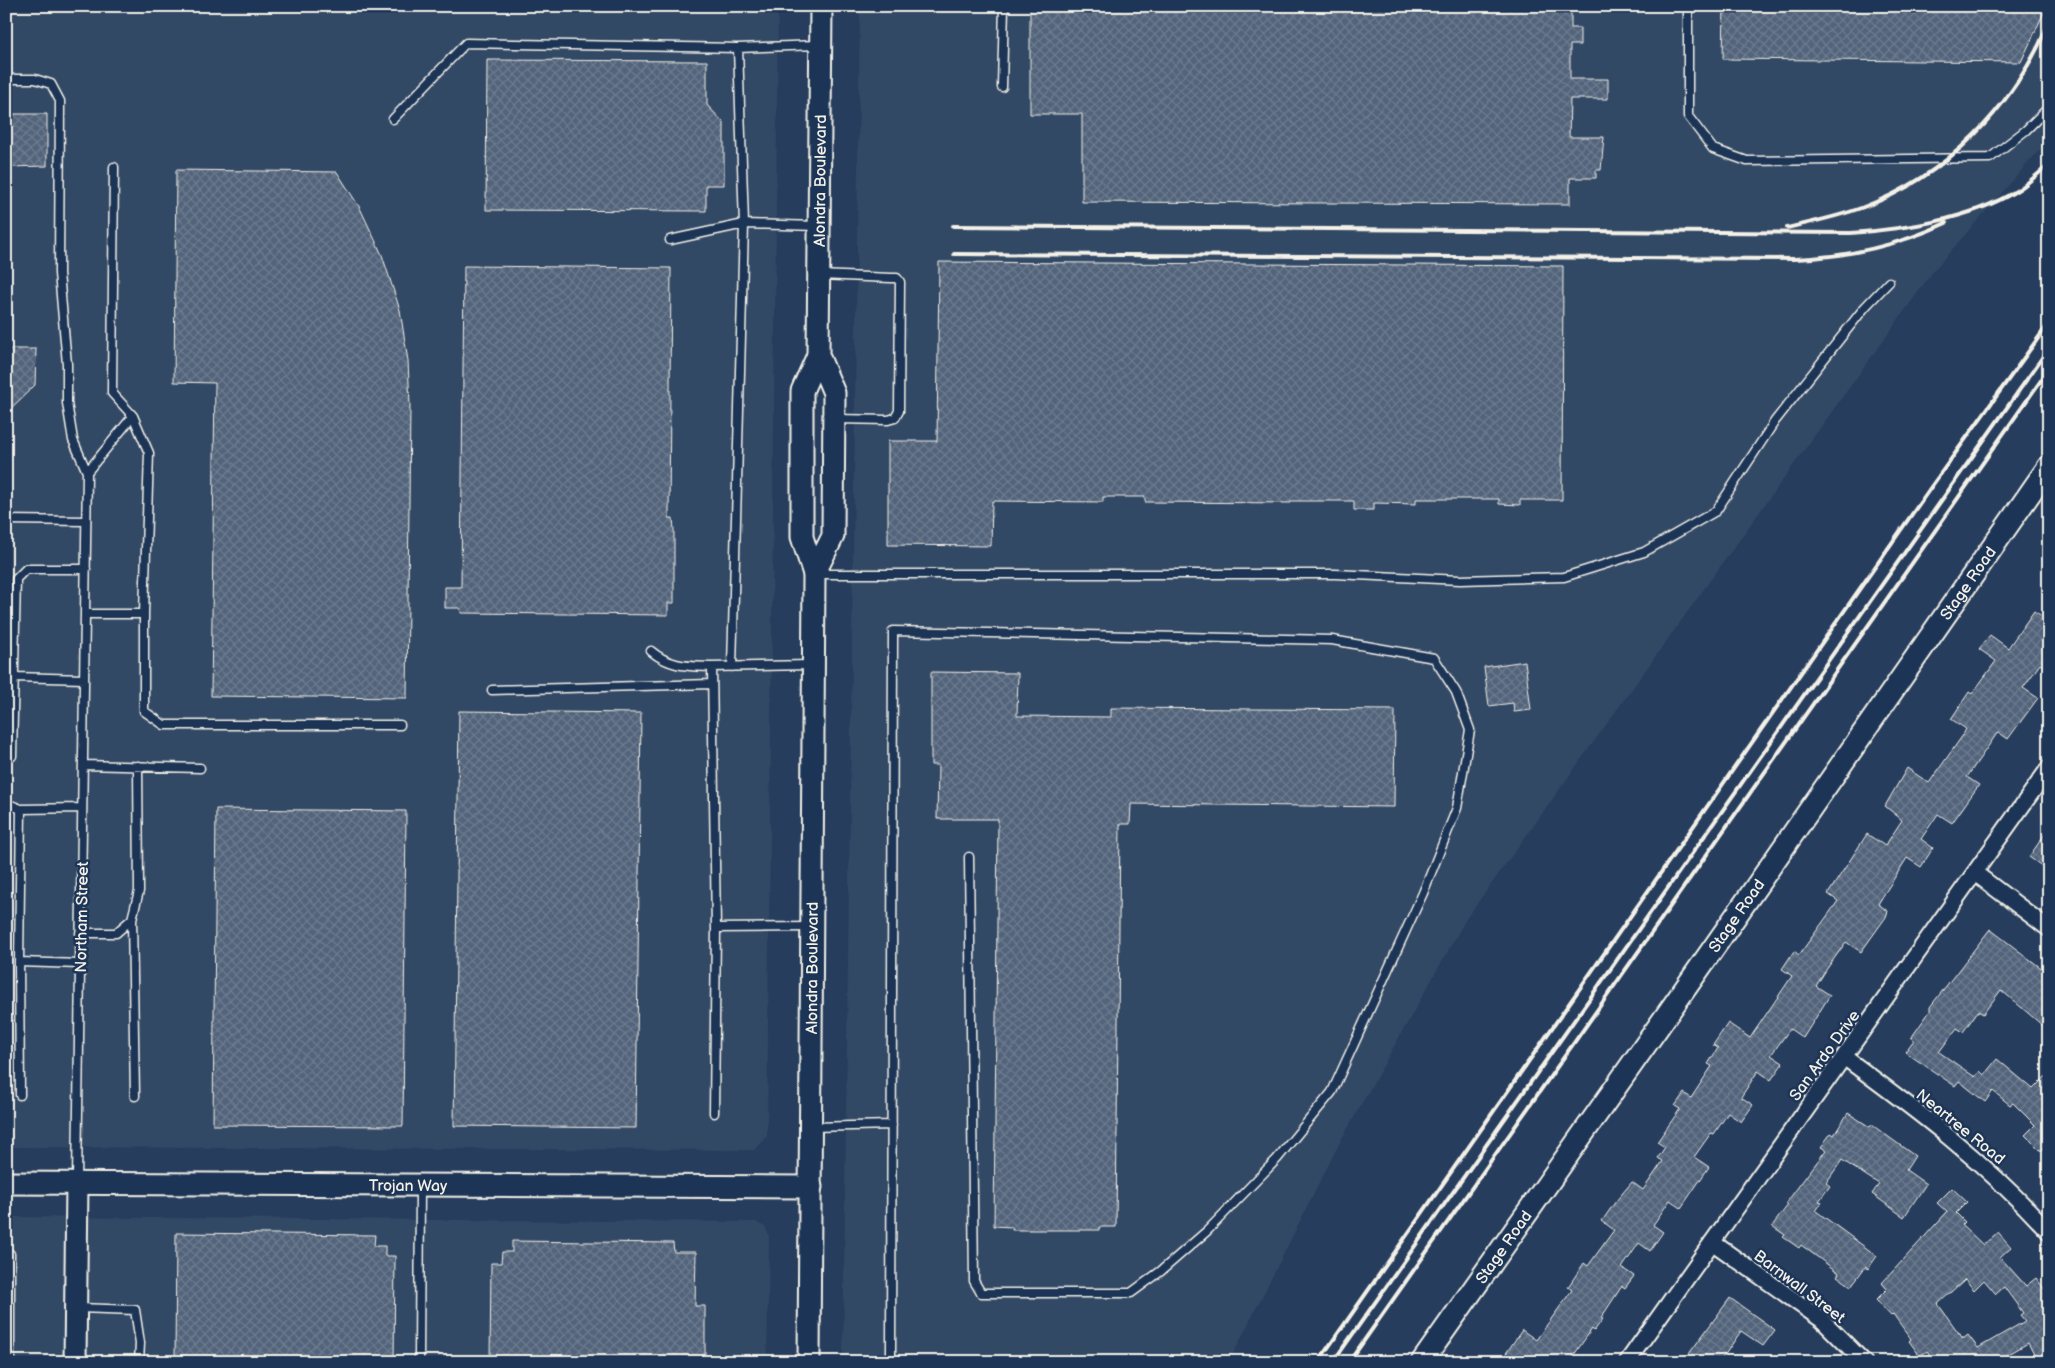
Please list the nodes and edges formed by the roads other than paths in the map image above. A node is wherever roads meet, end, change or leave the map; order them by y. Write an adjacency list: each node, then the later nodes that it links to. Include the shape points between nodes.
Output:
1 (821, 6): 4 (main road, Alondra Boulevard)
2 (1004, 6): 7 (lane)
3 (1688, 6): 8 (lane, via 1688,116 1713,149 1747,161 1990,158)
4 (821, 44): 5 (lane); 12 (main road, Alondra Boulevard)
5 (738, 48): 9 (lane, via 466,43); 11 (lane)
6 (6, 79): 20 (lane, via 35,79 51,84 60,101 59,273 67,403 73,440)
7 (1002, 87)
8 (2049, 107)
9 (393, 119)
10 (114, 167): 17 (lane, via 112,393)
11 (744, 224): 12 (lane); 13 (lane); 30 (lane)
12 (820, 226): 14 (main road, Alondra Boulevard)
13 (670, 240)
14 (819, 275): 16 (main road, Alondra Boulevard); 18 (lane, via 897,278 900,282 899,412 895,418)
15 (1889, 282): 24 (lane, via 1865,307 1775,421 1716,511 1644,552 1564,577 1460,580 1325,574)
16 (818, 355): 18 (main road, Alondra Boulevard, via 834,394); 24 (main road, Alondra Boulevard, via 802,391 802,537)
17 (134, 416): 20 (lane); 26 (lane, via 149,454)
18 (834, 419): 24 (main road, Alondra Boulevard, via 833,536)
19 (2049, 466): 75 (main road, Stage Road)
20 (87, 472): 22 (lane, Northam Street)
21 (6, 520): 22 (lane)
22 (86, 521): 23 (lane, Northam Street)
23 (86, 569): 25 (lane, Northam Street); 31 (lane, via 26,569 16,579)
24 (814, 574): 28 (main road, Alondra Boulevard)
25 (85, 614): 26 (lane); 32 (lane, Northam Street)
26 (144, 614): 35 (lane, via 144,711 164,725)
27 (652, 651): 29 (lane, via 662,660 678,666)
28 (814, 665): 30 (lane); 47 (main road, Alondra Boulevard)
29 (712, 667): 30 (lane); 33 (lane)
30 (732, 667)
31 (14, 677): 32 (lane); 36 (lane)
32 (84, 679): 37 (lane, Northam Street)
33 (712, 684): 34 (lane); 48 (lane)
34 (492, 690)
35 (400, 725)
36 (12, 756)
37 (83, 766): 38 (lane); 42 (lane, Northam Street)
38 (138, 766): 39 (lane); 46 (lane, via 139,891)
39 (200, 768)
40 (2049, 768): 45 (street, San Ardo Drive)
41 (6, 803): 43 (lane)
42 (82, 808): 43 (lane); 50 (lane, Northam Street)
43 (21, 809): 51 (lane)
44 (969, 857): 57 (lane, via 974,1281 981,1293 1131,1293 1162,1271 1207,1231 1277,1159 1332,1092 1424,893 1457,808 1470,730 1456,692 1434,658 1332,640 893,632)
45 (1975, 872): 49 (street); 53 (street, San Ardo Drive)
46 (132, 919): 50 (lane, via 116,933); 55 (lane)
47 (813, 927): 48 (lane); 58 (main road, Alondra Boulevard)
48 (716, 928): 56 (lane)
49 (2049, 929)
50 (80, 933): 52 (lane, Northam Street)
51 (19, 962): 52 (lane); 54 (lane)
52 (80, 964): 60 (lane, Northam Street)
53 (1844, 1057): 63 (street, Neartree Road, via 1972,1154 2021,1200); 64 (street, San Ardo Drive)
54 (20, 1095)
55 (134, 1096)
56 (714, 1112)
57 (892, 1125): 58 (lane); 67 (lane)
58 (812, 1127): 62 (main road, Alondra Boulevard)
59 (6, 1183): 60 (main road, Trojan Way)
60 (77, 1183): 61 (main road, Trojan Way); 66 (main road, Northam Street)
61 (420, 1186): 62 (main road, Trojan Way); 71 (lane)
62 (811, 1187): 74 (main road, Alondra Boulevard)
63 (2049, 1232)
64 (1712, 1242): 76 (street, San Ardo Drive); 77 (street, Barnwall Street, via 1822,1320)
65 (10, 1254): 68 (lane)
66 (76, 1308): 69 (main road, Northam Street); 70 (lane, via 135,1310)
67 (891, 1357)
68 (10, 1362)
69 (75, 1362)
70 (140, 1362)
71 (419, 1362)
72 (746, 1362): 73 (lane)
73 (788, 1362)
74 (809, 1362)
75 (1422, 1362)
76 (1627, 1362)
77 (1864, 1362)

